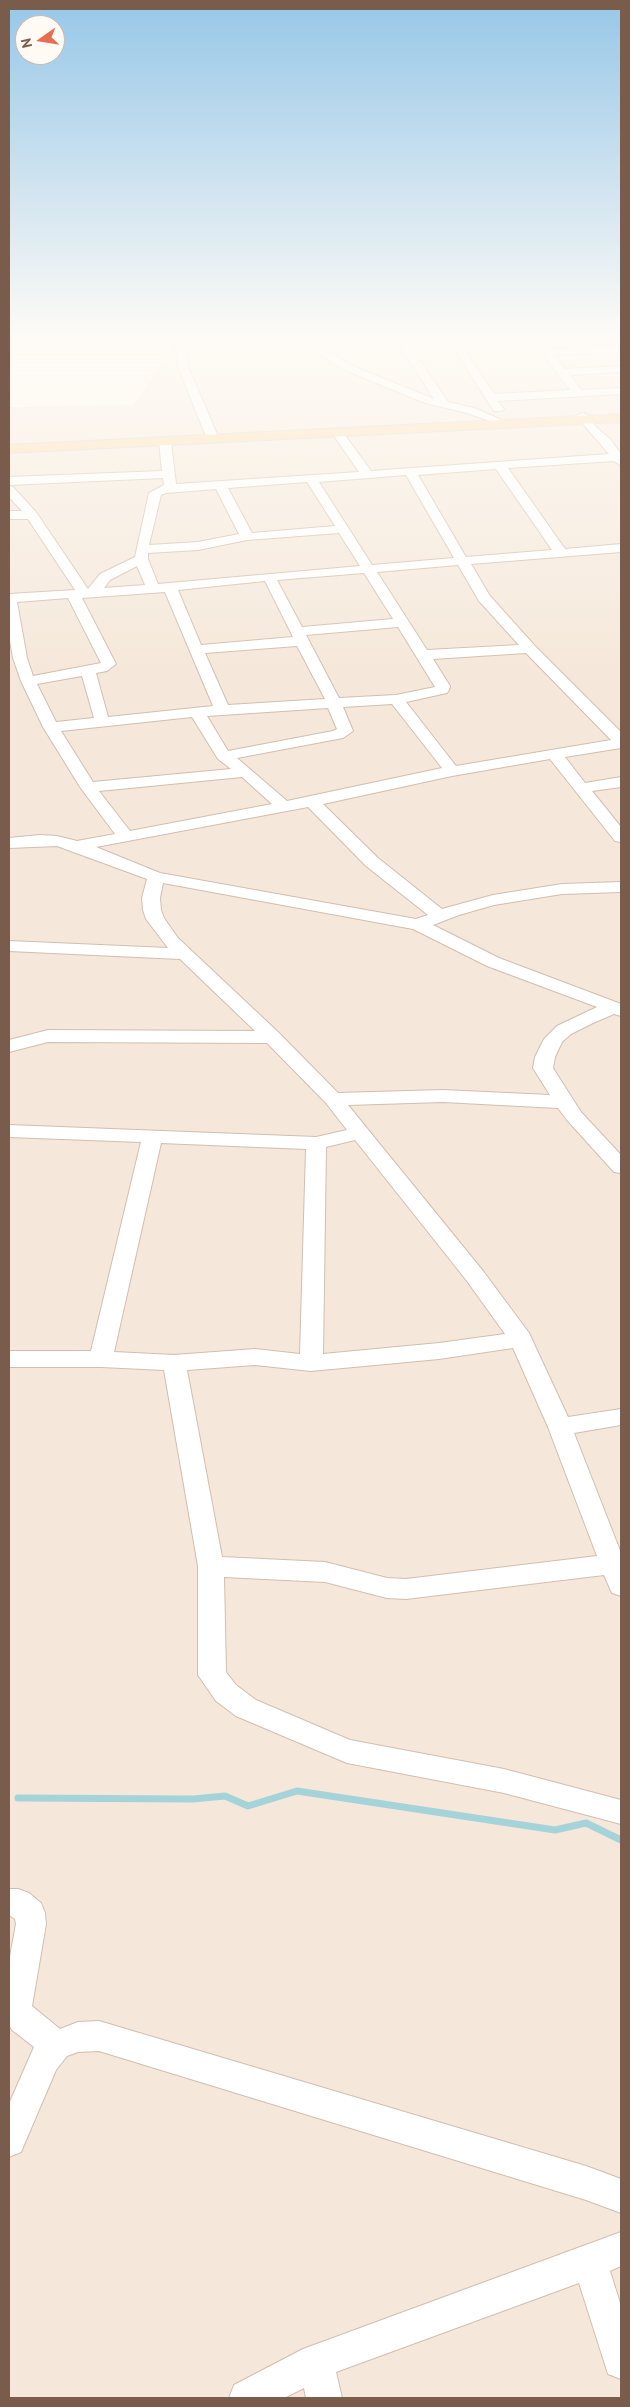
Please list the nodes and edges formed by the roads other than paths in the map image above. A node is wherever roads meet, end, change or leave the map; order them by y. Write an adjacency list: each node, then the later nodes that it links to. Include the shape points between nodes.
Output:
1 (165, 449): 6 (street)
2 (350, 449): 7 (street)
3 (619, 459): 4 (street)
4 (500, 466): 5 (street); 19 (street)
5 (410, 472): 7 (street); 20 (street)
6 (167, 474): 9 (street); 11 (street)
7 (368, 475): 8 (street)
8 (311, 479): 10 (street); 15 (street)
9 (9, 482)
10 (221, 486): 11 (street); 16 (street)
11 (170, 488): 18 (street, via 155,493)
12 (9, 490): 13 (street)
13 (32, 514): 14 (street); 25 (street)
14 (9, 515)
15 (342, 529): 16 (street); 21 (street)
16 (247, 536): 18 (street)
17 (621, 548): 19 (street)
18 (141, 554): 24 (street); 25 (street)
19 (562, 554): 20 (street)
20 (461, 562): 21 (street); 29 (street, via 495,612)
21 (368, 569): 22 (street); 27 (street)
22 (269, 577): 23 (street); 28 (street)
23 (170, 588): 24 (street); 30 (street)
24 (152, 589): 25 (street)
25 (84, 594): 26 (street); 32 (street, via 109,664)
26 (9, 598): 33 (street, via 20,658)
27 (402, 622): 28 (street); 31 (street)
28 (299, 637): 30 (street); 35 (street)
29 (530, 649): 31 (street); 40 (street)
30 (196, 650): 36 (street)
31 (422, 655): 34 (street, via 444,688)
32 (88, 671): 33 (street); 38 (street)
33 (28, 681): 39 (street)
34 (396, 699): 35 (street); 43 (street)
35 (334, 701): 36 (street); 42 (street, via 344,728 342,734)
36 (222, 710): 37 (street)
37 (197, 712): 38 (street); 42 (street)
38 (102, 721): 39 (street)
39 (51, 727): 46 (street)
40 (621, 742): 41 (street)
41 (553, 753): 43 (street); 47 (street)
42 (224, 756): 44 (street)
43 (452, 770): 48 (street)
44 (246, 772): 46 (street); 49 (street)
45 (621, 782): 47 (street)
46 (88, 787): 50 (street)
47 (582, 788): 51 (street)
48 (311, 801): 49 (street); 56 (street, via 372,862)
49 (284, 807): 50 (street)
50 (125, 836): 53 (street)
51 (621, 837)
52 (9, 843): 53 (street, via 40,840)
53 (78, 846): 54 (street)
54 (156, 877): 57 (street); 59 (street, via 151,898 155,919)
55 (621, 886): 56 (street, via 536,892 492,900)
56 (440, 916): 57 (street)
57 (418, 925): 60 (street, via 493,962)
58 (9, 946): 59 (street)
59 (183, 954): 61 (street)
60 (618, 1009): 64 (street, via 564,1030 554,1039 543,1068 548,1080)
61 (272, 1037): 62 (street, via 48,1036); 63 (street)
62 (9, 1046)
63 (333, 1099): 64 (street, via 443,1096); 66 (street)
64 (566, 1102): 69 (street, via 585,1130)
65 (9, 1131): 67 (street)
66 (360, 1133): 68 (street); 70 (street, via 475,1276)
67 (152, 1138): 68 (street); 72 (street)
68 (316, 1143): 74 (street)
69 (621, 1167)
70 (521, 1339): 74 (street, via 439,1351); 76 (street)
71 (9, 1359): 72 (street)
72 (101, 1359): 73 (street)
73 (174, 1363): 74 (street, via 255,1357); 77 (street)
74 (311, 1363)
75 (621, 1417): 76 (street)
76 (560, 1428): 78 (street)
77 (211, 1566): 78 (street, via 325,1572 387,1588 406,1589); 79 (street, via 212,1675 226,1693 246,1708 347,1751 504,1781)
78 (617, 1575)
79 (621, 1812)
80 (9, 1902): 81 (street, via 18,1902 30,1912 31,1924 16,2008 23,2020)
81 (56, 2045): 82 (street, via 44,2060); 83 (street, via 78,2037 99,2036)
82 (9, 2141)
83 (621, 2196)
84 (621, 2249): 85 (street)
85 (590, 2262): 86 (street); 87 (street)
86 (621, 2361)
87 (316, 2362): 88 (street); 89 (street)
88 (247, 2398)
89 (324, 2398)

